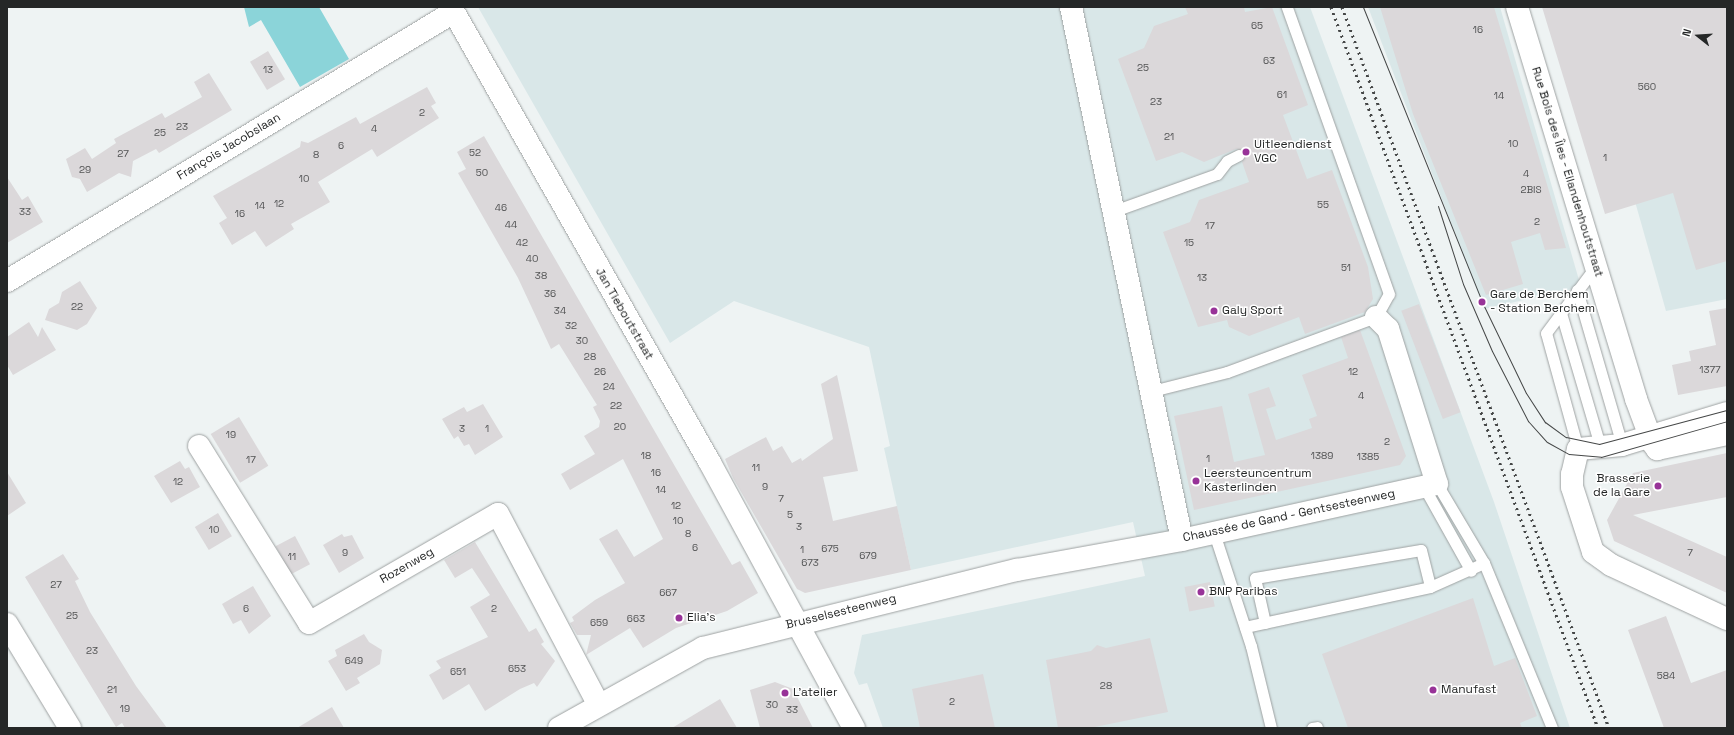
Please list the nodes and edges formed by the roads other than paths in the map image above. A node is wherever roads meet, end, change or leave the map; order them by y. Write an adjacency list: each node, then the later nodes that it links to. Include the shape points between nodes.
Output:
1 (1071, 7): 6 (street)
2 (1287, 7): 11 (lane, via 1389,294)
3 (1517, 7): 7 (street, Rue Bois des Îles - Eilandenhoutstraat)
4 (451, 10): 8 (street, François Jacobslaan); 28 (street, Jan Tieboutstraat)
5 (1239, 155): 6 (lane, via 1227,161 1217,174)
6 (1114, 211): 12 (street)
7 (1596, 266): 9 (lane); 15 (street, Rue Bois des Îles - Eilandenhoutstraat)
8 (7, 281)
9 (1577, 290): 10 (lane); 16 (lane)
10 (1561, 313): 18 (lane, via 1546,333); 19 (lane)
11 (1376, 317): 12 (lane, via 1227,372); 20 (street, via 1388,329)
12 (1152, 391): 22 (street)
13 (1727, 413): 15 (street)
14 (1727, 434): 15 (street)
15 (1653, 442): 16 (street)
16 (1622, 445): 19 (street)
17 (198, 446): 32 (street, Rozenweg, via 309,623 498,514)
18 (1578, 448): 19 (street); 27 (street, via 1572,487 1593,552 1611,565)
19 (1601, 449)
20 (1431, 485): 21 (street, Chaussée de Gand - Gentsesteenweg); 24 (lane); 25 (lane)
21 (1214, 533): 22 (street, Chaussée de Gand - Gentsesteenweg); 31 (lane)
22 (1182, 540): 23 (street, Chaussée de Gand - Gentsesteenweg)
23 (1141, 547): 28 (street, Brusselsesteenweg, via 1017,570)
24 (1484, 563): 25 (lane); 37 (lane)
25 (1471, 571): 26 (lane)
26 (1430, 587): 29 (lane); 29 (lane, via 1421,550 1255,578)
27 (1727, 619)
28 (798, 622): 32 (street, Brusselsesteenweg, via 703,648); 35 (street, Jan Tieboutstraat)
29 (1265, 623): 31 (lane)
30 (7, 624): 33 (street)
31 (1245, 627): 36 (lane)
32 (598, 704): 34 (street, Brusselsesteenweg)
33 (70, 728)
34 (558, 728)
35 (854, 728)
36 (1271, 728)
37 (1552, 728)

